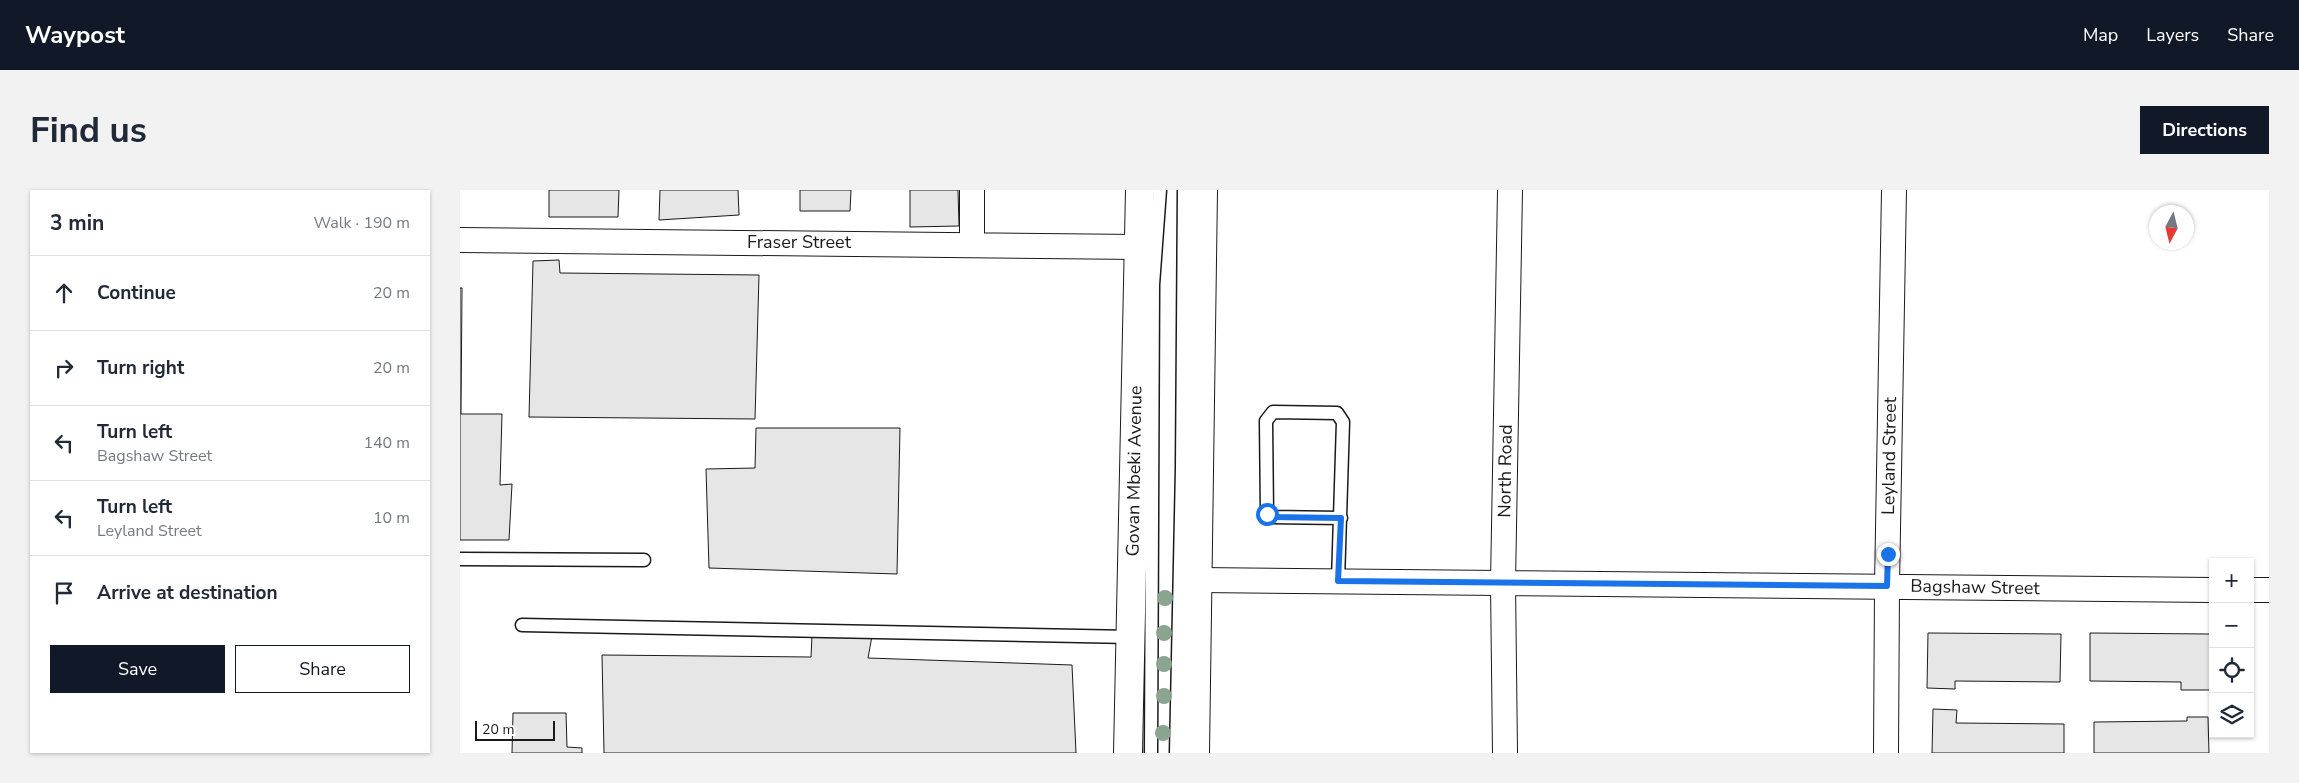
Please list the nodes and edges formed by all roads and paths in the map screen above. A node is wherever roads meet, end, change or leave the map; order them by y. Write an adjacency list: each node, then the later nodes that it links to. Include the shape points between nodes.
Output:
1 (972, 190): 9 (street)
2 (1140, 190): 10 (main road, Govan Mbeki Avenue)
3 (1160, 190): 24 (lane, via 1154,285)
4 (1184, 190): 25 (lane)
5 (1203, 190): 14 (main road)
6 (1510, 190): 16 (street, North Road)
7 (1894, 190): 17 (street, Leyland Street)
8 (460, 240): 9 (street, Fraser Street)
9 (972, 244): 10 (street, Fraser Street)
10 (1138, 247): 22 (main road, Govan Mbeki Avenue)
11 (1341, 518): 11 (lane, via 1341,416 1333,412 1273,412 1266,421 1268,516); 15 (lane)
12 (460, 559): 13 (lane)
13 (644, 560)
14 (1198, 580): 15 (street, Bagshaw Street); 26 (main road)
15 (1338, 581): 16 (street, Bagshaw Street)
16 (1503, 583): 17 (street, Bagshaw Street); 27 (street, North Road)
17 (1887, 586): 18 (street, Bagshaw Street); 28 (street, Leyland Street)
18 (2209, 590)
19 (2254, 590): 20 (street)
20 (2269, 590)
21 (522, 625): 22 (lane)
22 (1131, 637): 23 (main road, Govan Mbeki Avenue)
23 (1128, 753)
24 (1151, 753)
25 (1176, 753)
26 (1195, 753)
27 (1505, 753)
28 (1886, 753)

